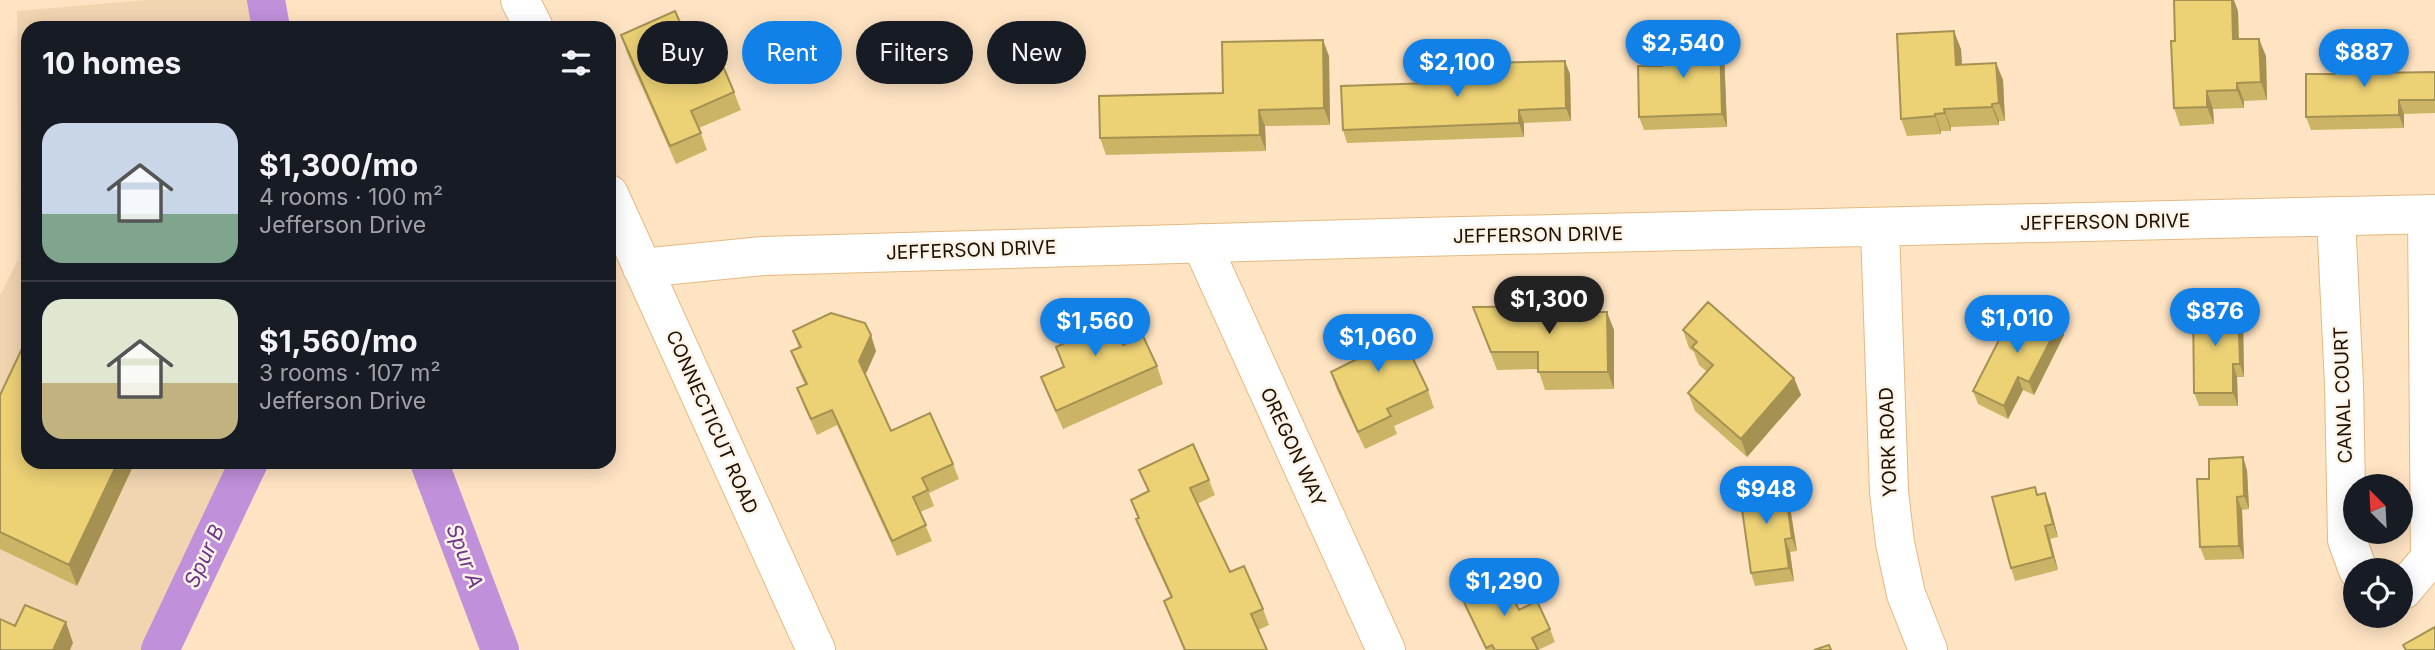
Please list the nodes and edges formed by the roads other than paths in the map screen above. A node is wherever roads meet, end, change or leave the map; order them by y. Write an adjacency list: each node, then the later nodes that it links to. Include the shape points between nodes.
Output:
1 (520, 0): 2 (street)
2 (530, 21)
3 (616, 210): 8 (street, CONNECTICUT ROAD)
4 (2431, 214): 5 (street, JEFFERSON DRIVE); 10 (street, via 2430,558)
5 (2336, 217): 6 (street, JEFFERSON DRIVE); 9 (street, CANAL COURT, via 2347,540)
6 (1880, 228): 7 (street, JEFFERSON DRIVE); 13 (street, YORK ROAD, via 1889,492 1906,593)
7 (1201, 243): 8 (street, JEFFERSON DRIVE, via 763,256); 12 (street, OREGON WAY)
8 (642, 268): 11 (street, CONNECTICUT ROAD)
9 (2354, 558)
10 (2413, 578)
11 (816, 650)
12 (1386, 650)
13 (1928, 650)

